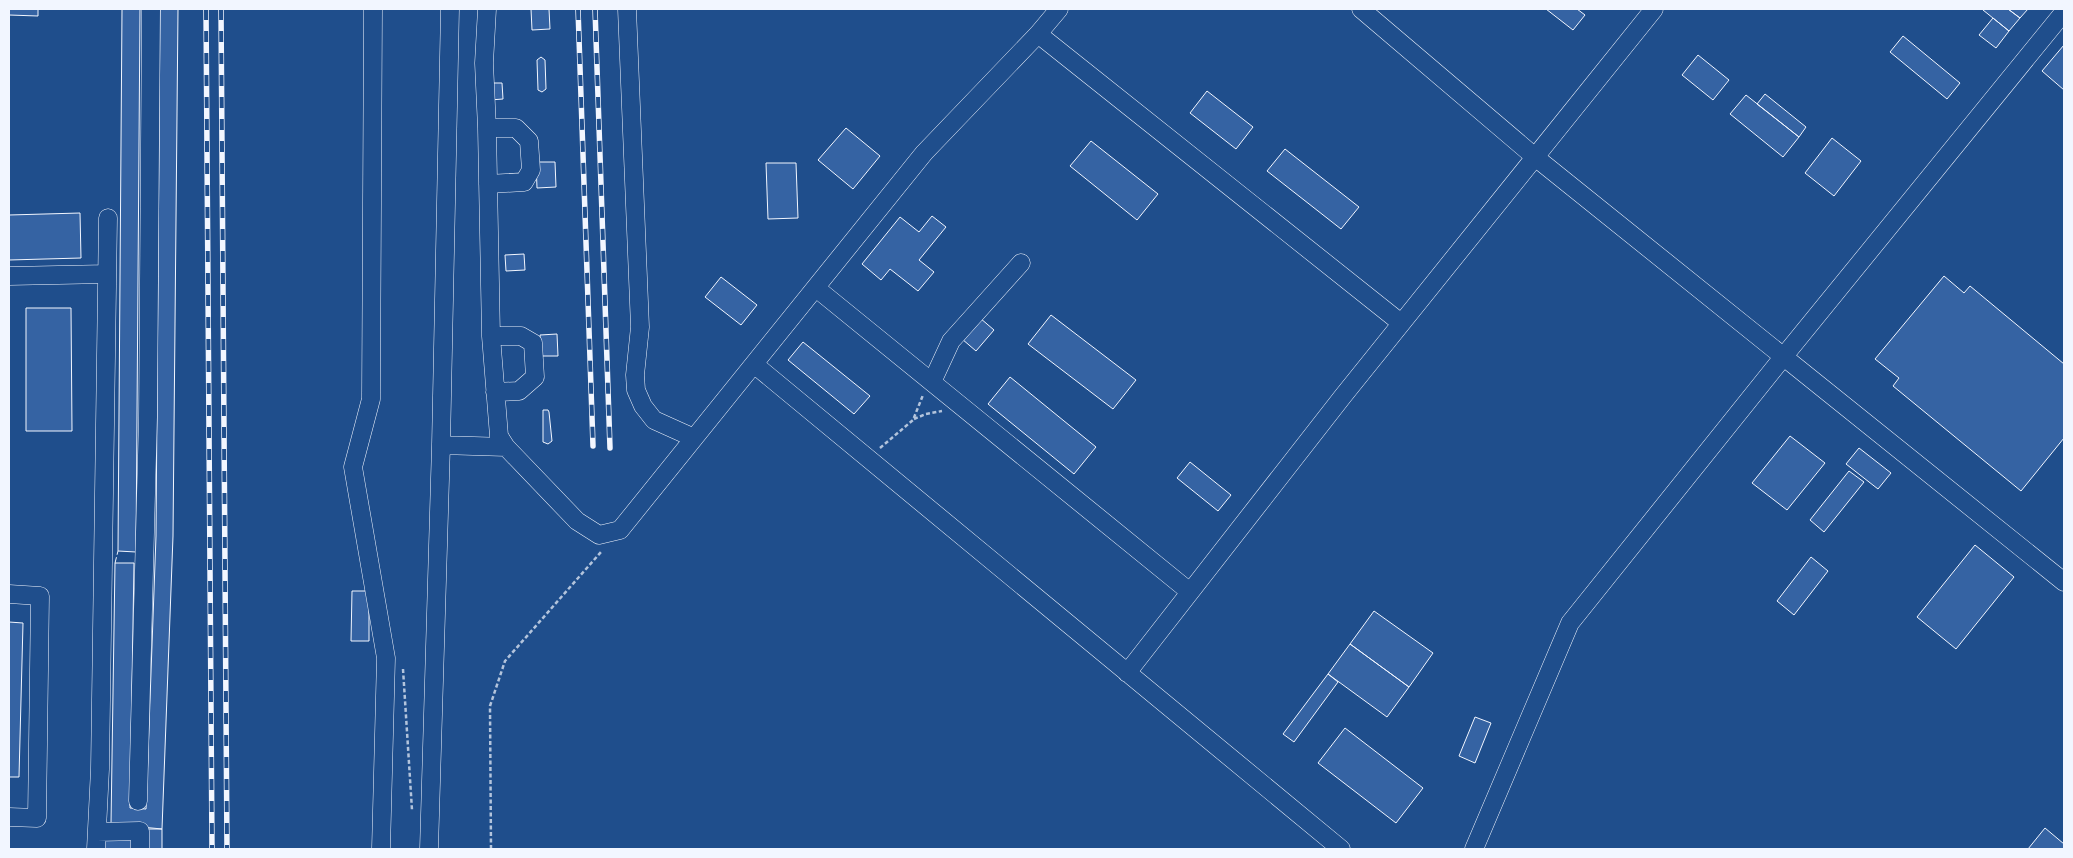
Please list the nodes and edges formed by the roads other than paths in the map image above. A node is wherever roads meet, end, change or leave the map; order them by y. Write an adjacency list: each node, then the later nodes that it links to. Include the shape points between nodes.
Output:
1 (151, 9): 32 (street, via 148,417)
2 (373, 9): 37 (street, via 372,399 353,467 386,658)
3 (450, 9): 26 (street)
4 (487, 9): 11 (street, via 484,63)
5 (627, 9): 25 (street, via 640,327 634,375 636,390 654,420)
6 (1058, 9): 10 (street)
7 (1360, 9): 12 (street)
8 (1654, 9): 12 (street)
9 (2064, 12): 21 (street)
10 (1038, 34): 18 (street, via 924,153); 19 (street)
11 (487, 128): 13 (street); 13 (street, via 516,128 529,142 531,170 524,182)
12 (1535, 156): 19 (street); 21 (street)
13 (488, 184): 20 (street)
14 (108, 218): 16 (street)
15 (1021, 263): 23 (street, via 951,342)
16 (107, 274): 17 (street); 34 (street)
17 (9, 276)
18 (816, 288): 22 (street); 23 (street)
19 (1401, 324): 29 (street)
20 (491, 336): 24 (street); 24 (street, via 521,336 533,343 535,377 519,391)
21 (1784, 356): 28 (street); 40 (street, via 1570,623)
22 (755, 365): 25 (street); 31 (street)
23 (932, 382): 29 (street)
24 (495, 392): 27 (street, via 499,436)
25 (694, 438): 27 (street, via 620,530 599,535 577,521)
26 (441, 445): 27 (street); 38 (street)
27 (506, 447)
28 (2064, 582)
29 (1190, 592): 31 (street)
30 (9, 594): 33 (street, via 40,596 37,818)
31 (1127, 672): 39 (street)
32 (138, 801)
33 (9, 817)
34 (97, 832): 35 (street); 36 (street, via 140,832)
35 (96, 849)
36 (140, 849)
37 (382, 849)
38 (429, 849)
39 (1341, 849)
40 (1474, 849)

